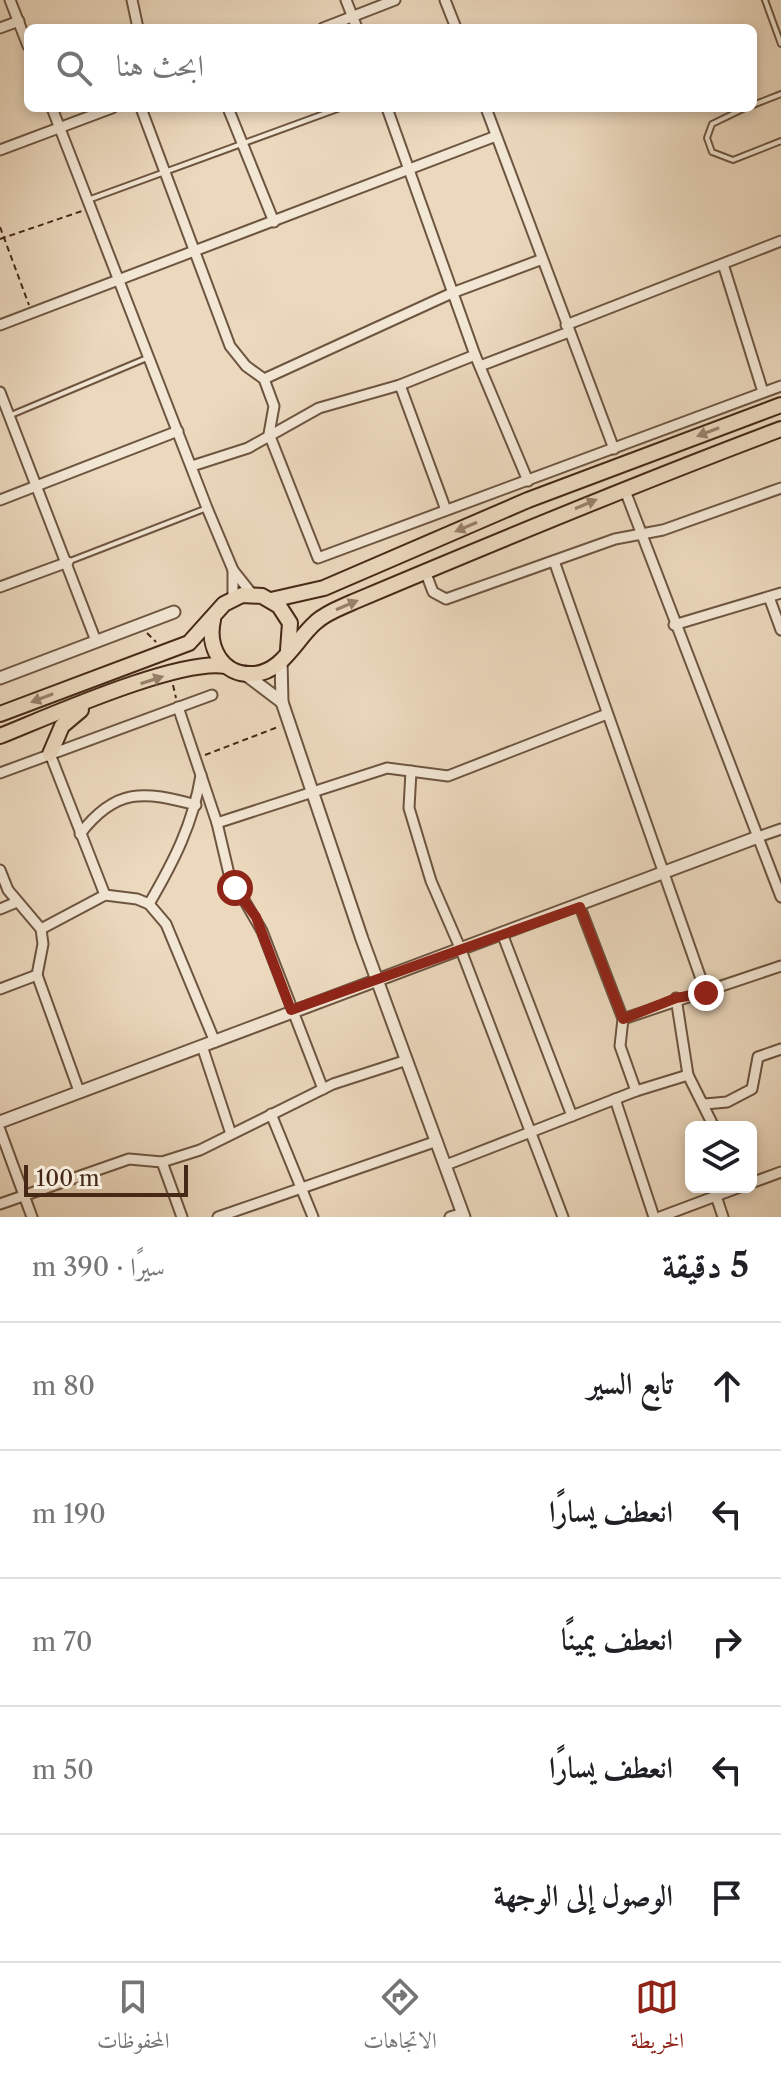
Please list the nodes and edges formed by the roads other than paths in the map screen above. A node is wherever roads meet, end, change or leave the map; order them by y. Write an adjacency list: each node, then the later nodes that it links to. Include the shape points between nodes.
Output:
1 (10, 0): 8 (street)
2 (132, 0): 9 (street)
3 (346, 0): 7 (street)
4 (395, 0): 7 (street)
5 (445, 0): 12 (street)
6 (765, 0): 15 (lane)
7 (353, 17): 10 (street); 11 (street)
8 (19, 21): 13 (street); 14 (street)
9 (137, 24)
10 (334, 24)
11 (356, 24)
12 (454, 24)
13 (0, 28)
14 (24, 35)
15 (781, 44)
16 (781, 94): 17 (lane)
17 (757, 103)
18 (53, 112): 26 (street)
19 (101, 112): 26 (street)
20 (143, 112): 32 (street)
21 (230, 112): 29 (street)
22 (329, 112): 29 (lane)
23 (389, 112): 31 (street)
24 (487, 112): 27 (street)
25 (737, 112): 28 (lane, via 712,124 707,138 712,152 733,160)
26 (59, 128): 30 (street); 33 (street)
27 (496, 136): 31 (street); 37 (street)
28 (781, 141)
29 (243, 144): 32 (lane); 34 (street)
30 (0, 150)
31 (410, 169): 34 (street); 40 (street)
32 (168, 171): 33 (lane); 36 (street)
33 (90, 204): 39 (street)
34 (274, 222): 36 (street)
35 (781, 241): 38 (street)
36 (198, 250): 39 (street); 46 (street, via 230,346)
37 (540, 260): 40 (street); 42 (street)
38 (723, 264): 42 (street); 50 (street)
39 (119, 280): 41 (street); 44 (street)
40 (452, 293): 43 (street); 46 (street)
41 (0, 325)
42 (568, 328): 45 (street); 56 (street)
43 (475, 355): 45 (street); 47 (street)
44 (148, 358): 52 (lane); 54 (street)
45 (480, 366): 58 (street)
46 (264, 379): 55 (street, via 274,406)
47 (400, 385): 55 (street, via 319,408); 64 (street)
48 (781, 386): 50 (street)
49 (0, 392): 52 (street)
50 (763, 392): 56 (street)
51 (781, 405): 75 (main road, one-way to 75, via 528,500 324,588)
52 (5, 417): 59 (street)
53 (781, 429): 60 (main road)
54 (178, 431): 57 (street); 59 (street)
55 (269, 434): 57 (street, via 248,448); 64 (street, via 318,558)
56 (614, 449): 58 (street)
57 (192, 466): 63 (street)
58 (528, 481): 64 (street)
59 (37, 486): 62 (street); 67 (street)
60 (624, 488): 65 (street); 69 (main road, one-way to 60)
61 (781, 488): 65 (street)
62 (0, 500)
63 (207, 508): 67 (lane); 68 (street)
64 (446, 510)
65 (641, 534): 66 (street); 78 (street)
66 (554, 561): 69 (street, via 446,599 435,595); 90 (street)
67 (68, 562): 70 (street); 80 (street)
68 (233, 570): 72 (street); 74 (street)
69 (425, 571): 81 (main road, one-way to 69, via 328,613)
70 (0, 587)
71 (781, 593): 73 (street)
72 (252, 594): 74 (main road); 75 (main road)
73 (769, 597): 78 (street); 79 (street)
74 (233, 598): 77 (main road)
75 (271, 600): 81 (main road, via 290,623)
76 (174, 612): 80 (street)
77 (213, 620): 82 (main road, via 211,641); 89 (main road, one-way to 89, via 189,643)
78 (674, 625): 101 (street)
79 (781, 630)
80 (96, 641): 84 (street)
81 (284, 657): 83 (main road, via 265,672); 87 (street)
82 (226, 666): 83 (main road); 85 (main road, one-way to 82, via 198,664)
83 (245, 674): 87 (street)
84 (0, 678)
85 (107, 694): 91 (main road); 92 (main road, via 65,721)
86 (212, 695): 88 (street)
87 (282, 702): 96 (street)
88 (178, 707): 92 (street); 93 (street)
89 (1, 713)
90 (607, 714): 94 (street, via 448,776); 103 (street)
91 (0, 736)
92 (50, 754): 95 (street); 100 (street)
93 (201, 771): 97 (street); 98 (street)
94 (411, 771): 96 (street, via 387,768); 112 (street, via 409,808 431,881)
95 (0, 773)
96 (313, 792): 98 (street); 115 (street)
97 (196, 805): 100 (street, via 138,794 109,804); 107 (street, via 184,843)
98 (217, 823): 119 (street, via 229,874 262,931)
99 (781, 829): 101 (street)
100 (80, 834): 104 (street)
101 (758, 837): 103 (street); 105 (street)
102 (0, 870): 106 (street)
103 (665, 873): 108 (street); 117 (street)
104 (105, 895): 107 (street); 110 (street)
105 (781, 897)
106 (17, 902): 109 (street); 110 (street)
107 (149, 904): 121 (street, via 166,924)
108 (580, 907): 111 (street); 120 (street)
109 (0, 909)
110 (41, 929): 114 (street)
111 (503, 936): 112 (street); 132 (street)
112 (461, 950): 115 (street); 136 (street)
113 (781, 966): 117 (street)
114 (37, 975): 116 (street); 127 (street)
115 (379, 981): 119 (street); 124 (street)
116 (0, 989)
117 (706, 993): 118 (street)
118 (676, 998): 120 (street); 125 (street)
119 (291, 1010): 121 (street); 126 (street)
120 (623, 1019): 128 (street, via 620,1046)
121 (215, 1042): 122 (street)
122 (202, 1046): 127 (street); 137 (street)
123 (781, 1049): 130 (street, via 758,1057 752,1089 727,1102)
124 (407, 1060): 126 (street); 138 (street)
125 (688, 1075): 128 (street); 130 (street)
126 (323, 1089): 131 (street)
127 (79, 1091): 134 (street)
128 (636, 1091): 129 (street)
129 (615, 1099): 132 (street); 155 (street)
130 (705, 1104): 133 (street)
131 (271, 1114): 137 (street); 143 (street)
132 (572, 1116): 136 (street)
133 (712, 1121)
134 (0, 1122)
135 (0, 1130): 146 (street)
136 (529, 1133): 140 (street); 154 (street)
137 (231, 1134): 139 (street)
138 (437, 1141): 140 (street); 143 (street)
139 (162, 1162): 146 (street, via 129,1159); 150 (street)
140 (446, 1165): 148 (street)
141 (781, 1172): 142 (street)
142 (757, 1181)
143 (301, 1186): 151 (street); 152 (street)
144 (723, 1193): 145 (street)
145 (716, 1196): 155 (street); 156 (street)
146 (25, 1197): 147 (street); 149 (street)
147 (0, 1204)
148 (463, 1215): 153 (street)
149 (32, 1217)
150 (182, 1217)
151 (218, 1217)
152 (313, 1217)
153 (450, 1217)
154 (563, 1217)
155 (657, 1217)
156 (723, 1217)

